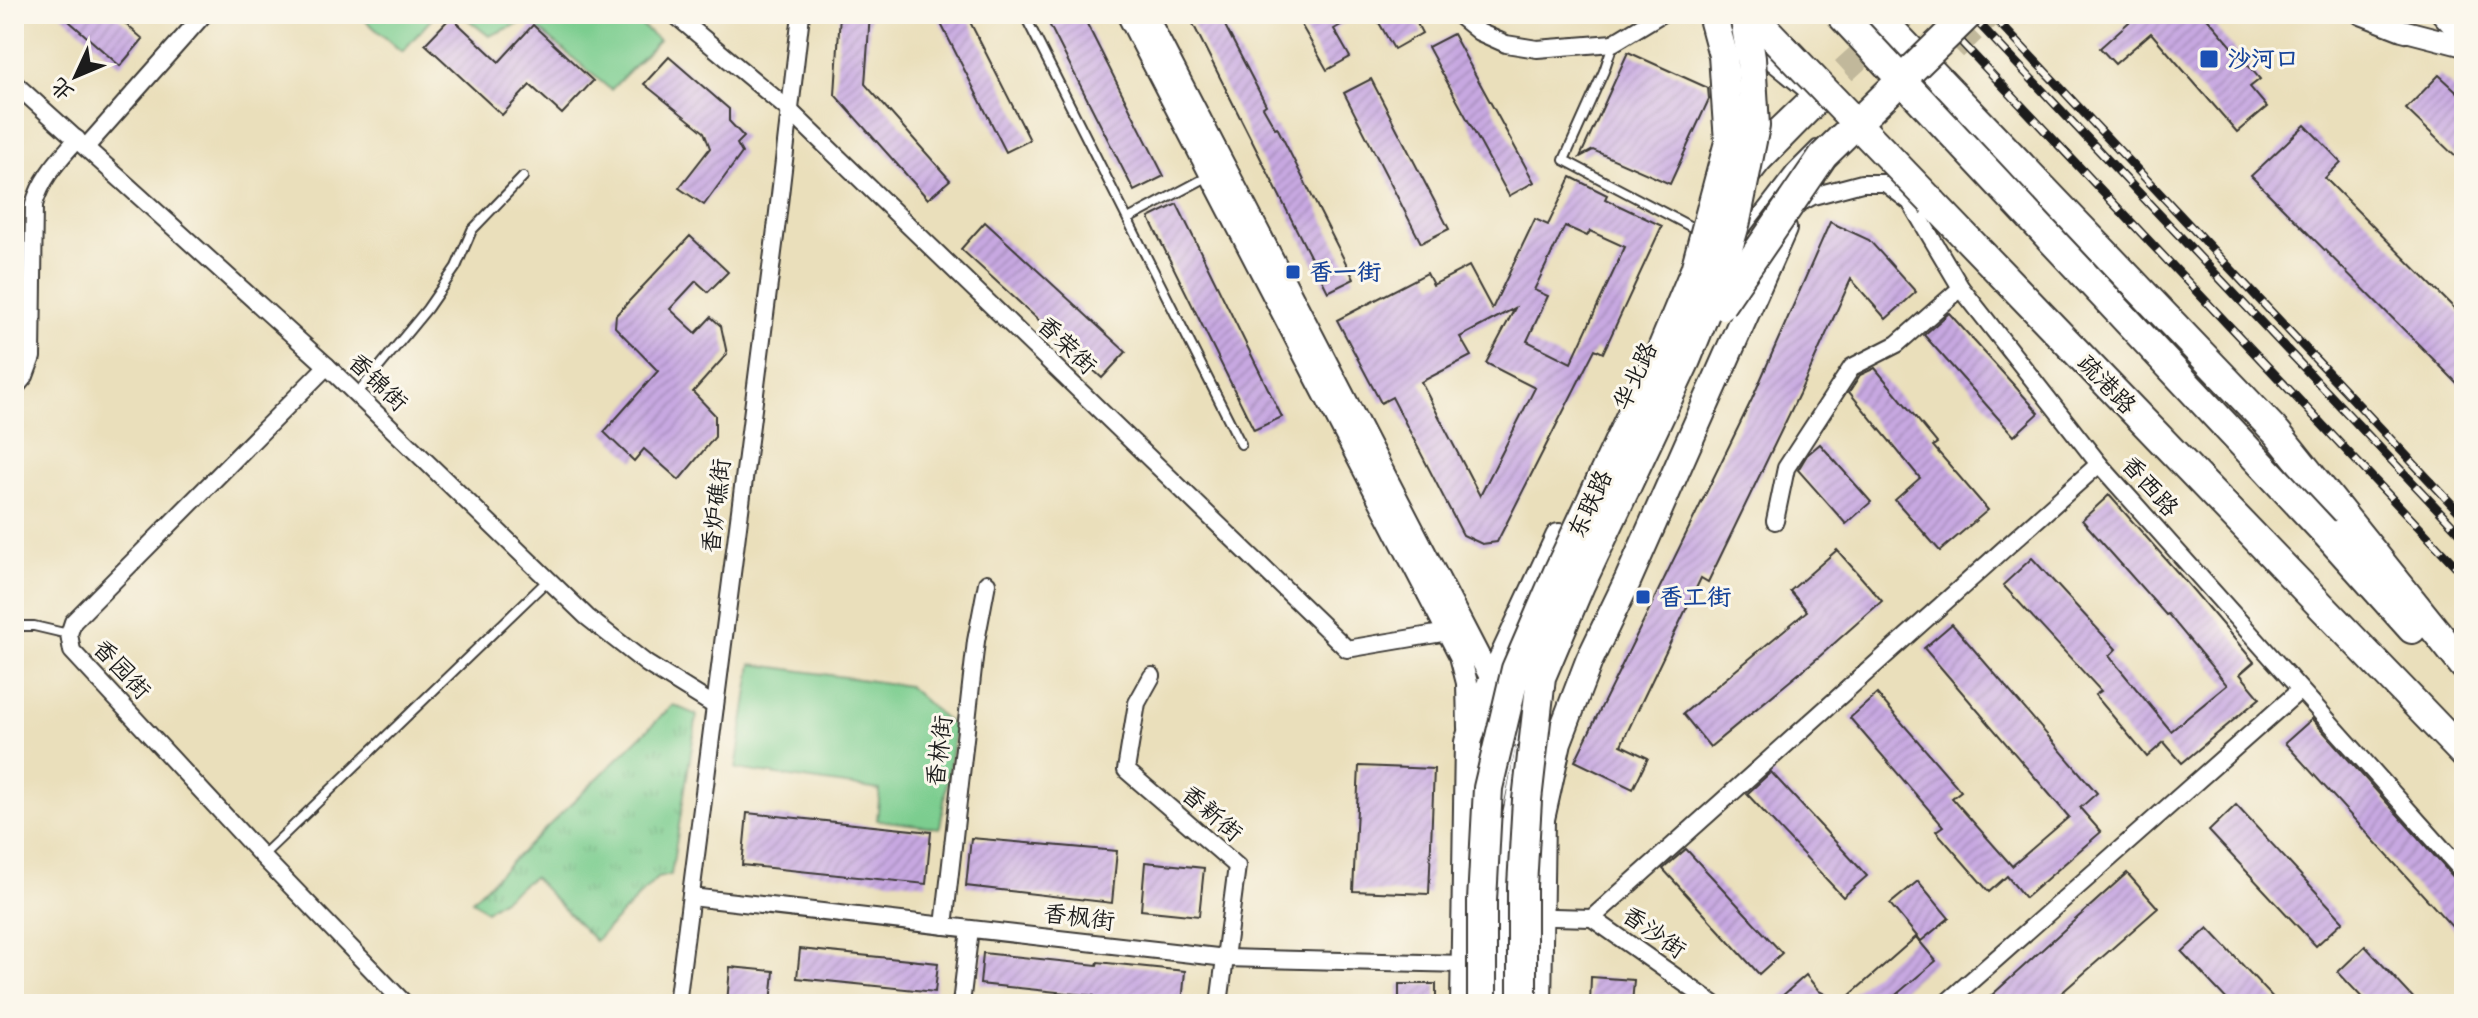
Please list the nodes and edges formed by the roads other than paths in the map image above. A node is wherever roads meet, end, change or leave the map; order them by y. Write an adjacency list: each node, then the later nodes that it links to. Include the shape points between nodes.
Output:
1 (204, 14): 26 (street)
2 (674, 14): 24 (street, 香荣街)
3 (801, 14): 24 (street, 香炉礁街)
4 (1024, 14): 31 (lane)
5 (1127, 14): 28 (street)
6 (1146, 14): 28 (street)
7 (1457, 14): 20 (street, via 1506,44 1537,49)
8 (1661, 14): 20 (street)
9 (1712, 14): 23 (street); 75 (highway, 东联路, bridge, via 1723,55 1729,142 1695,270 1516,669 1488,788)
10 (1744, 14): 35 (highway, 东联路, bridge, via 1755,126 1732,235)
11 (1751, 14): 57 (highway, 疏港路, bridge)
12 (1840, 14): 51 (highway, bridge)
13 (1876, 14): 48 (highway, via 2277,433)
14 (1969, 14): 35 (highway, bridge, via 1823,156)
15 (2361, 14): 18 (street)
16 (2380, 14): 18 (lane)
17 (2442, 14): 19 (street)
18 (2402, 30): 21 (street)
19 (2464, 38)
20 (1613, 43): 32 (lane, via 1564,160)
21 (2464, 46)
22 (14, 83): 26 (street, 香锦街)
23 (1820, 101): 32 (main road, 华北路, via 1739,170)
24 (789, 110): 45 (street, 香荣街, via 1347,649); 53 (street, 香炉礁街)
25 (1821, 139): 54 (lane, via 1740,237 1561,608 1534,676)
26 (81, 143): 36 (street, 香锦街); 37 (street, via 38,188 32,357)
27 (1853, 144): 30 (main road)
28 (1218, 171): 31 (lane); 45 (street); 50 (street)
29 (523, 177): 38 (lane, via 472,230 456,267 427,309)
30 (1796, 205): 34 (street, 香西路, via 1840,187 1885,183 1910,202); 58 (main road, via 1589,661 1558,742)
31 (1128, 219): 39 (lane)
32 (1709, 238): 50 (main road, 华北路)
33 (1706, 271): 47 (lane)
34 (1961, 288): 40 (street, 香西路); 41 (street, via 1897,344 1852,367 1786,468)
35 (1686, 360): 78 (highway, 东联路, bridge, via 1541,677 1522,886)
36 (327, 366): 38 (street, 香锦街); 46 (street, 香园街, via 73,622)
37 (14, 389)
38 (356, 394): 42 (street, 香锦街)
39 (1241, 444)
40 (2099, 464): 52 (street, 香西路); 65 (street)
41 (1775, 521)
42 (548, 580): 53 (street, 香锦街, via 647,664); 59 (lane)
43 (987, 583): 66 (street, 香林街)
44 (14, 626): 46 (lane)
45 (1448, 632): 56 (street, via 1467,683)
46 (69, 634): 59 (street, 香园街, via 72,651)
47 (1532, 657)
48 (2464, 666)
49 (1152, 676): 68 (street, 香新街, via 1137,703 1126,770 1237,866)
50 (1492, 682): 55 (street); 56 (main road, 华北路)
51 (2464, 685)
52 (2300, 690): 60 (street, 香西路); 81 (street)
53 (715, 706): 61 (street, 香炉礁街)
54 (1528, 708)
55 (1520, 726): 58 (street, via 1538,771); 63 (lane, via 1507,814)
56 (1468, 742): 62 (main road, 华北路)
57 (2464, 754)
58 (1543, 803): 64 (main road)
59 (262, 856): 70 (street, 香园街)
60 (2464, 873)
61 (691, 897): 66 (street, 香枫街); 71 (street, 香炉礁街)
62 (1464, 914): 63 (street, 香沙街); 69 (main road, 华北路)
63 (1503, 917): 64 (street, 香沙街); 76 (lane); 77 (lane)
64 (1538, 917): 65 (street, 香沙街); 79 (main road)
65 (1592, 918): 80 (street, 香沙街)
66 (944, 926): 67 (street, 香枫街)
67 (970, 929): 68 (street, 香枫街); 72 (street)
68 (1226, 958): 69 (street, 香枫街); 73 (street, 香新街)
69 (1464, 964): 74 (main road, 华北路)
70 (405, 1004)
71 (677, 1004)
72 (961, 1004)
73 (1219, 1004)
74 (1464, 1004)
75 (1482, 1004)
76 (1500, 1004)
77 (1506, 1004)
78 (1522, 1004)
79 (1538, 1004)
80 (1714, 1004)
81 (1945, 1004)

